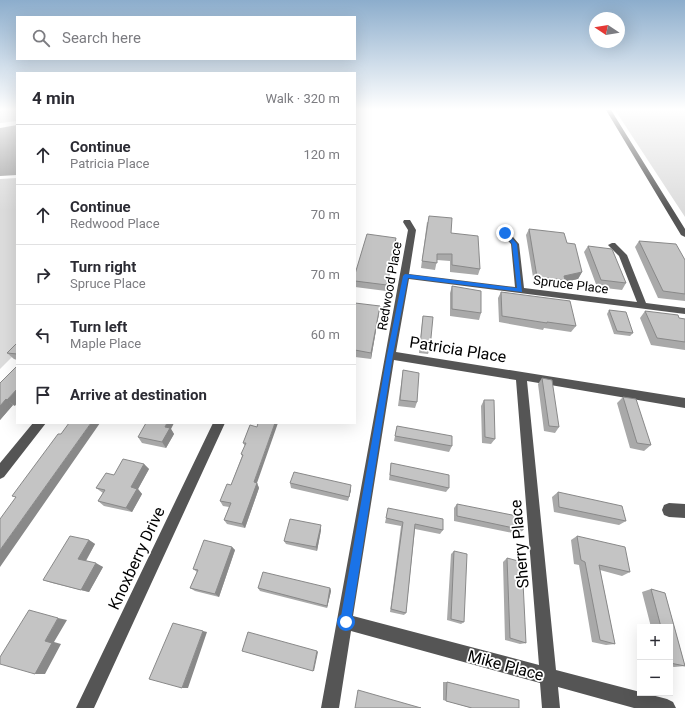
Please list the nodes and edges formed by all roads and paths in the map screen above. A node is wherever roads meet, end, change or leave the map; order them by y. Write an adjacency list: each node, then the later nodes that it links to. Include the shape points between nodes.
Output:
1 (628, 143): 4 (street)
2 (407, 222): 6 (street, Redwood Place, via 412,230)
3 (505, 233): 7 (street, via 515,244)
4 (685, 235)
5 (612, 245): 8 (street, via 623,255)
6 (405, 276): 7 (street, Spruce Place); 10 (street, Redwood Place)
7 (520, 290): 8 (street, Spruce Place)
8 (643, 306): 9 (street, Spruce Place)
9 (685, 311)
10 (390, 355): 11 (street, Patricia Place); 18 (street, Patricia Place)
11 (521, 377): 12 (street, Patricia Place); 19 (street, Sherry Place)
12 (685, 402)
13 (39, 424): 15 (street)
14 (219, 424): 20 (street, Knoxberry Drive)
15 (0, 473)
16 (669, 510): 17 (street)
17 (685, 512)
18 (346, 622): 19 (street, Mike Place); 21 (street, Patricia Place)
19 (548, 676): 22 (street, Sherry Place); 23 (street, Mike Place)
20 (85, 708)
21 (330, 708)
22 (551, 708)
23 (667, 708)

